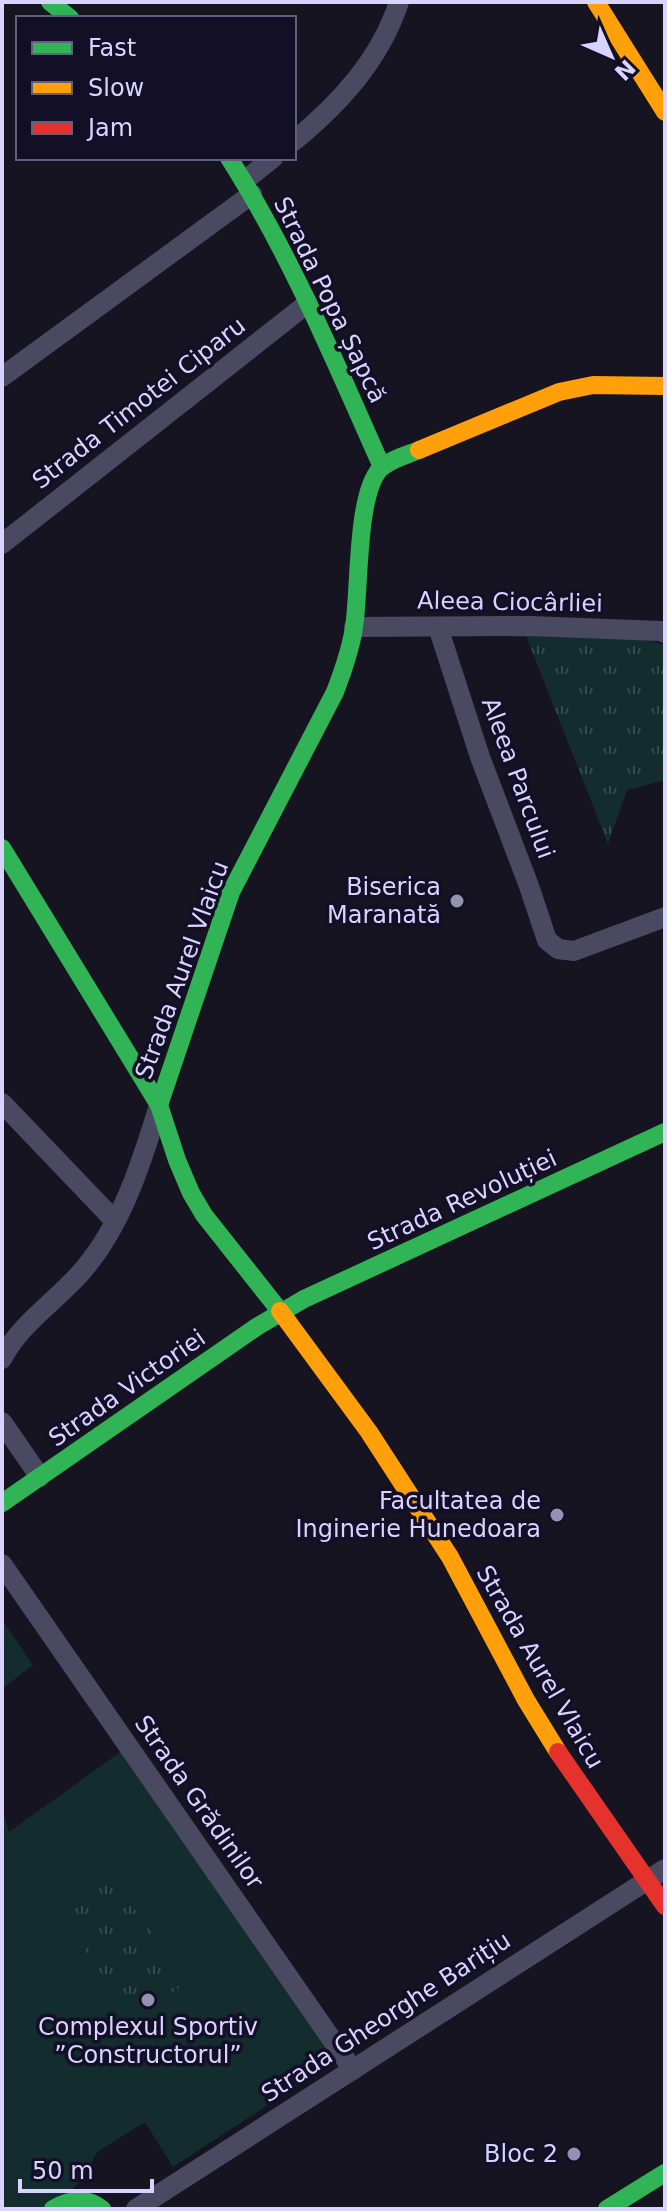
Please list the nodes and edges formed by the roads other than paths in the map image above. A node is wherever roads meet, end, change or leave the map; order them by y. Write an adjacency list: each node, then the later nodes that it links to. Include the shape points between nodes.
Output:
1 (50, 2): 4 (street)
2 (399, 2): 6 (street, via 352,87)
3 (596, 2): 5 (street)
4 (68, 16)
5 (665, 112)
6 (296, 139)
7 (230, 160): 9 (street, Strada Popa Șapcă)
8 (271, 160): 9 (street)
9 (248, 187): 10 (street, Strada Popa Șapcă); 11 (street)
10 (308, 303): 13 (street, Strada Popa Șapcă); 14 (street, Strada Timotei Ciparu)
11 (2, 377)
12 (665, 386): 13 (street, via 593,385 559,392)
13 (382, 467): 15 (street, Strada Aurel Vlaicu, via 364,518)
14 (2, 544)
15 (354, 627): 16 (street, Aleea Ciocârliei); 21 (street, Strada Aurel Vlaicu, via 335,692 231,892)
16 (438, 627): 17 (street, Aleea Ciocârliei); 19 (street, Aleea Parcului, via 480,757 552,946 574,951)
17 (665, 633)
18 (2, 848): 21 (street)
19 (665, 917)
20 (2, 1103): 23 (street)
21 (159, 1105): 23 (street); 24 (street, Strada Aurel Vlaicu, via 191,1193)
22 (665, 1132): 24 (street, Strada Revoluției)
23 (115, 1221): 25 (street, via 85,1268 25,1326)
24 (280, 1313): 27 (street, Strada Victoriei); 31 (street, Strada Aurel Vlaicu, via 339,1389 439,1539 552,1744)
25 (2, 1359)
26 (2, 1422): 27 (street)
27 (40, 1477): 28 (street, Strada Victoriei)
28 (2, 1503)
29 (2, 1564): 33 (street, Strada Grădinilor)
30 (665, 1869): 31 (street, Strada Gheorghe Barițiu)
31 (647, 1881): 32 (street, Strada Aurel Vlaicu); 33 (street, Strada Gheorghe Barițiu)
32 (665, 1906)
33 (353, 2070): 37 (street, Strada Gheorghe Barițiu)
34 (665, 2173): 38 (street)
35 (53, 2209): 36 (street, via 74,2199)
36 (102, 2209)
37 (136, 2209)
38 (607, 2209)

